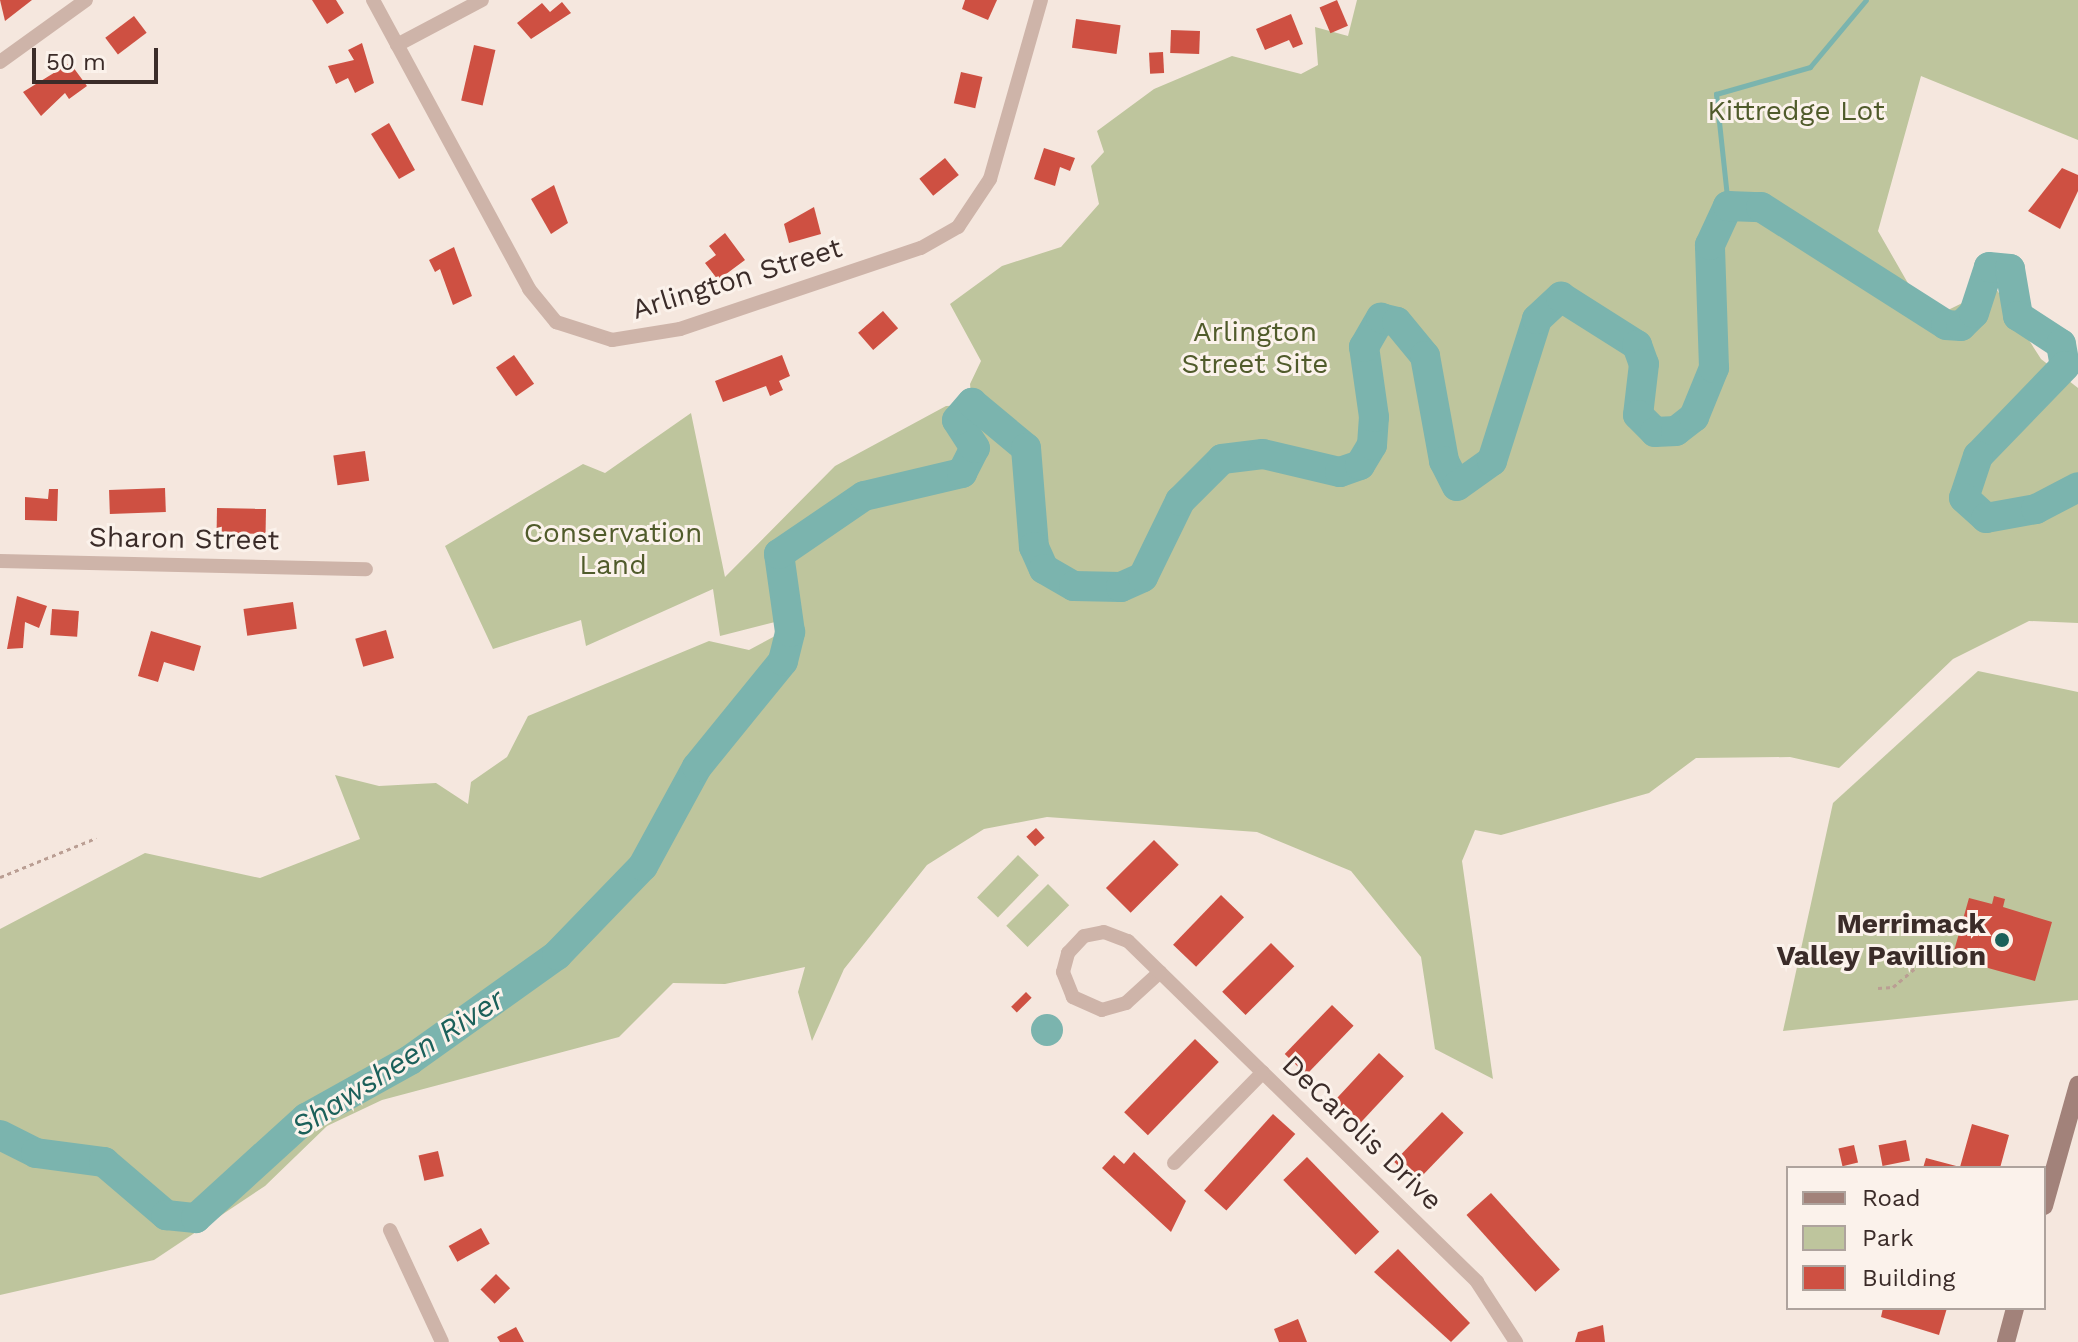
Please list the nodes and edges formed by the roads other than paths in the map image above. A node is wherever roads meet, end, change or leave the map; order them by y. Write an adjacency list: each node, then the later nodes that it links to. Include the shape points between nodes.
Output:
1 (86, 0): 6 (street)
2 (373, 0): 5 (street, Arlington Street)
3 (482, 0): 5 (street)
4 (1041, 0): 5 (street, Arlington Street, via 990,179 958,227 921,248 634,339 572,332 541,307)
5 (397, 45)
6 (0, 62)
7 (0, 561): 8 (street, Sharon Street)
8 (366, 569)
9 (1160, 972): 9 (street, DeCarolis Drive, via 1126,1003 1102,1010 1073,997 1063,972 1077,941 1104,932 1123,937); 10 (street, DeCarolis Drive)
10 (1263, 1072): 12 (street); 17 (street, DeCarolis Drive, via 1477,1282)
11 (2078, 1085): 13 (main road)
12 (1174, 1163)
13 (2046, 1199)
14 (390, 1230): 16 (street)
15 (2014, 1310): 18 (main road)
16 (442, 1342)
17 (1516, 1342)
18 (2006, 1342)

